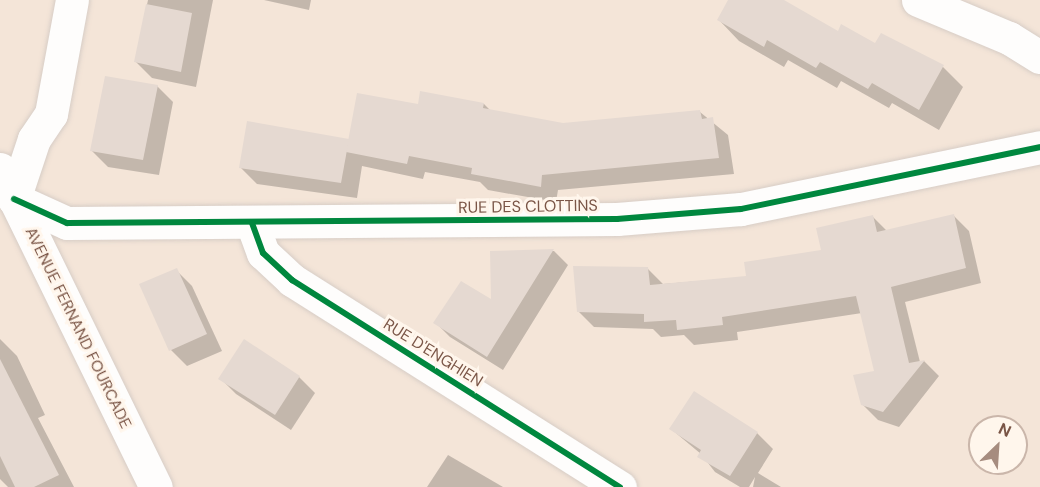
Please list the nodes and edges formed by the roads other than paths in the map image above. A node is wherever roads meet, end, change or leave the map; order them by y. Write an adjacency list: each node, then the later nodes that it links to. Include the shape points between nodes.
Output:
1 (72, 0): 6 (street, via 51,114 34,139)
2 (918, 0): 3 (street, via 1009,38)
3 (1040, 57)
4 (1040, 147): 7 (street, RUE DES CLOTTINS, via 741,209 617,219)
5 (0, 169): 6 (street, AVENUE FERNAND FOURCADE)
6 (7, 202): 7 (street, RUE DES CLOTTINS, via 67,223); 8 (street, AVENUE FERNAND FOURCADE)
7 (252, 223): 9 (street, RUE D'ENGHIEN, via 263,253 292,280)
8 (156, 487)
9 (620, 487)

